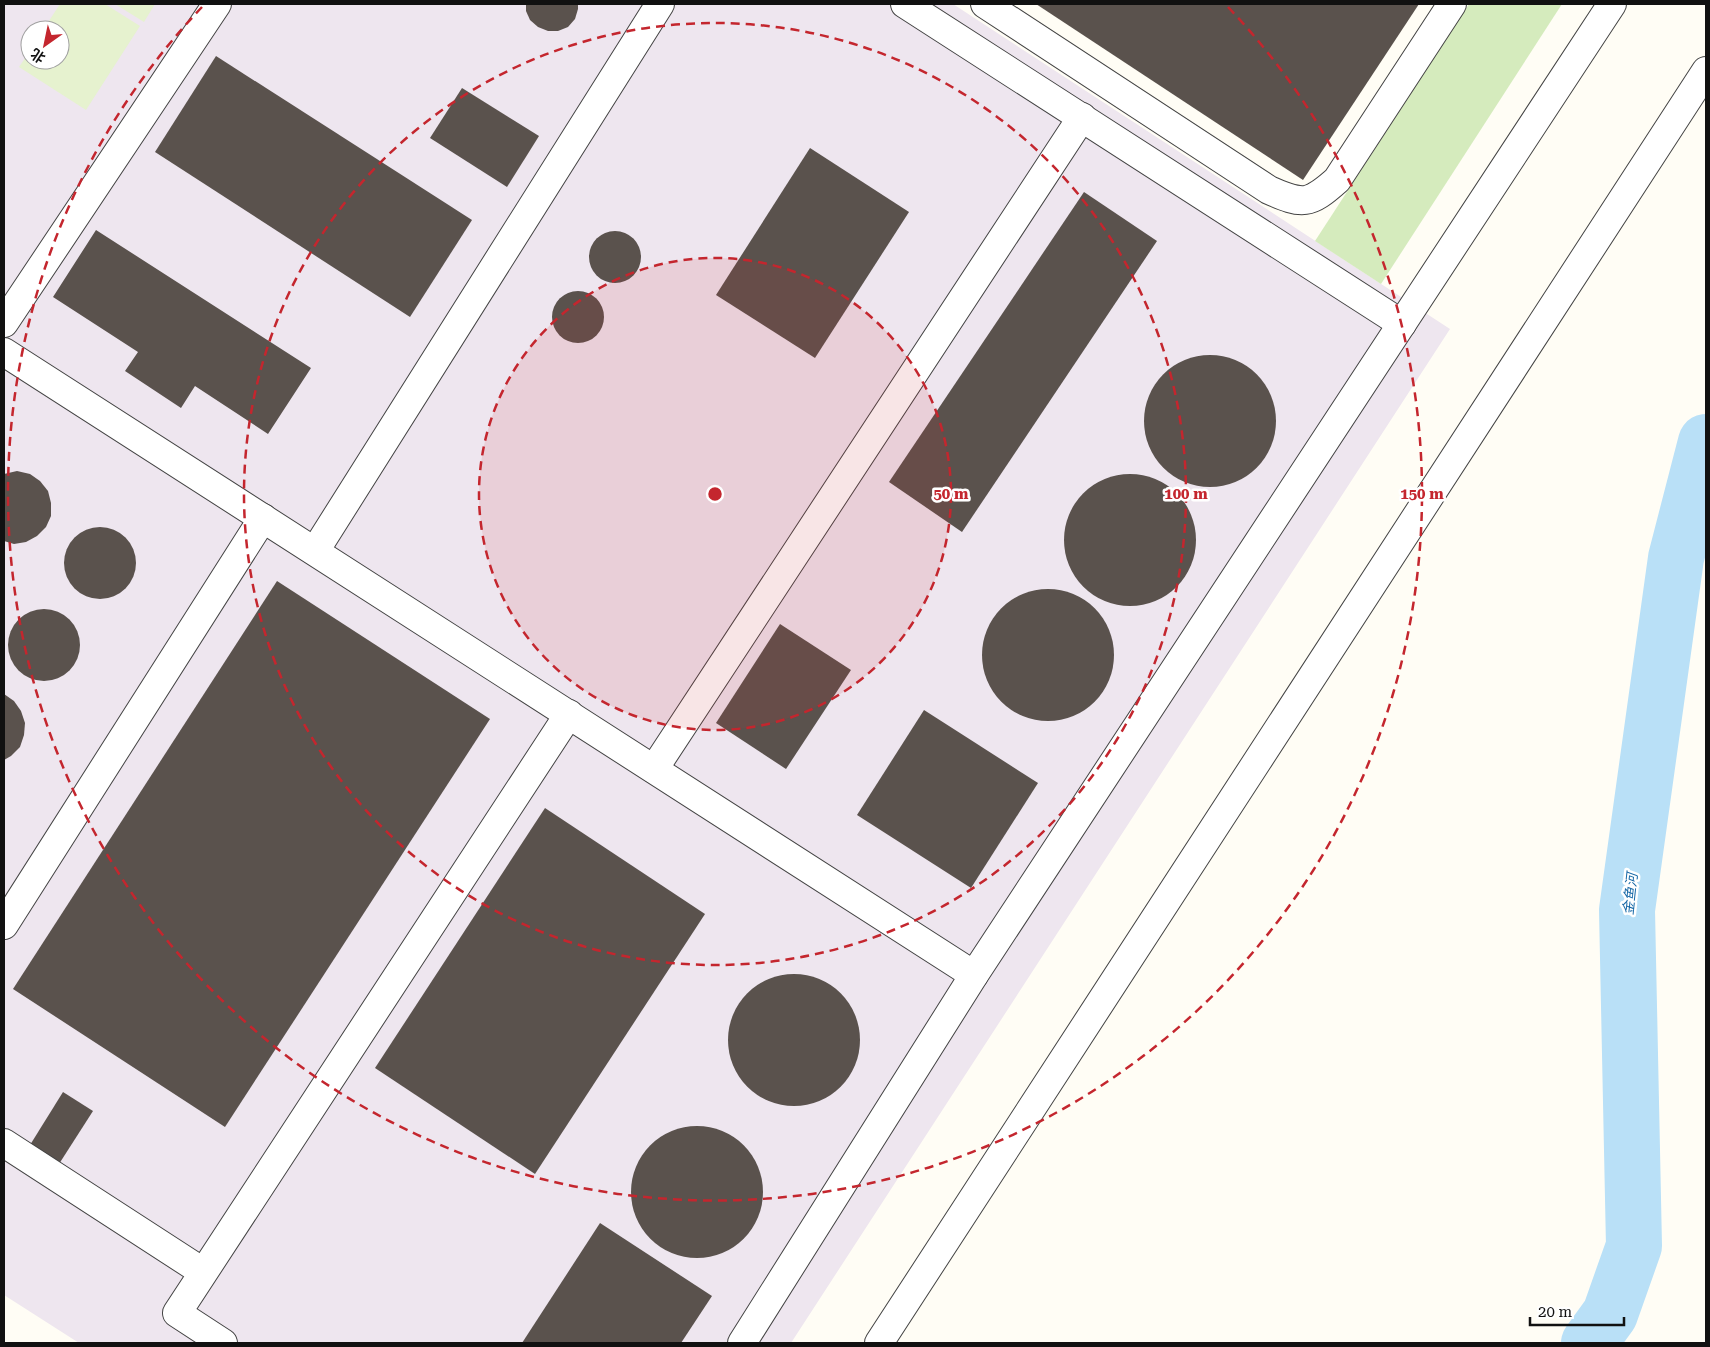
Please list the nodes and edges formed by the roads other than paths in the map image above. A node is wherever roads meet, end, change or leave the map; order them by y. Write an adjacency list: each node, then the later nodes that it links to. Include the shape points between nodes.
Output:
1 (217, 4): 9 (street)
2 (660, 4): 13 (street)
3 (905, 4): 8 (street)
4 (984, 4): 5 (street, via 1269,190 1292,200 1309,200 1322,194 1337,180)
5 (1452, 4)
6 (1612, 4): 10 (street)
7 (1706, 71): 22 (street)
8 (1082, 117): 10 (street); 15 (street)
9 (4, 323)
10 (1402, 324): 17 (street)
11 (4, 352): 12 (street)
12 (263, 518): 13 (street); 16 (street)
13 (315, 551): 14 (street)
14 (569, 714): 15 (street); 19 (street)
15 (654, 768): 17 (street)
16 (4, 925)
17 (974, 975): 21 (street)
18 (4, 1143): 19 (street)
19 (203, 1272): 20 (street, via 177,1313)
20 (223, 1343)
21 (742, 1343)
22 (879, 1343)

